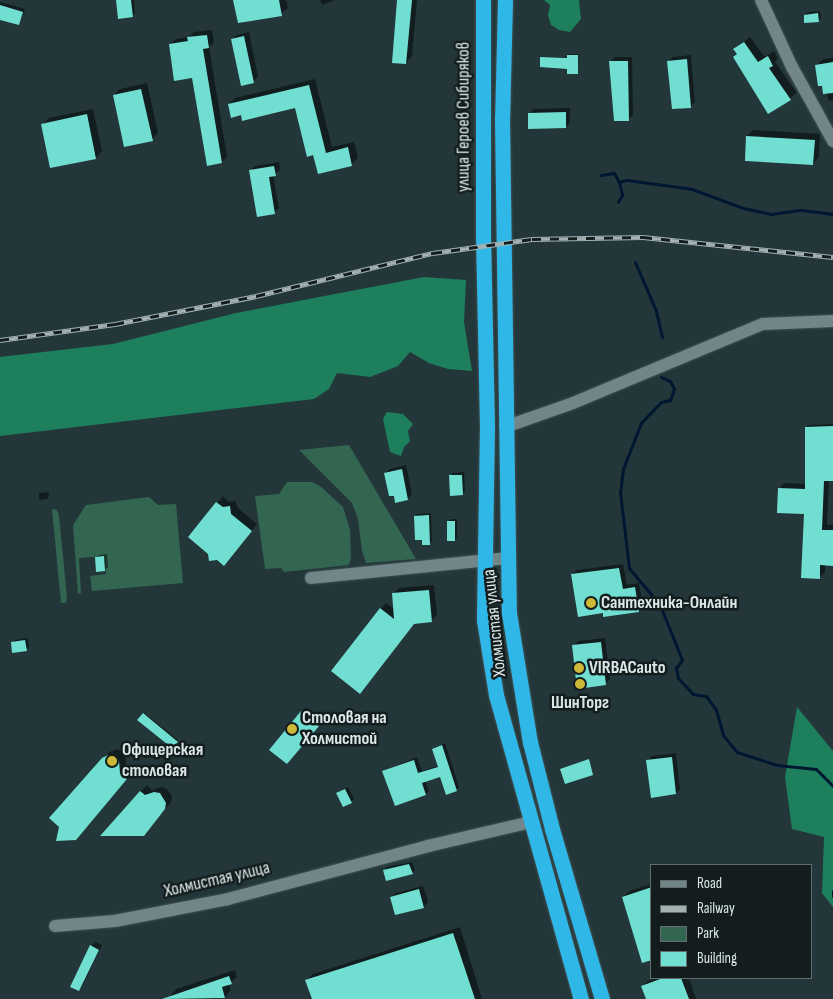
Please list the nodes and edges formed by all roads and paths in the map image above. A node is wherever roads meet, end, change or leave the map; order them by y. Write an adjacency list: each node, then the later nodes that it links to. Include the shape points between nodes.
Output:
1 (483, 0): 5 (highway, улица Героев Сибиряков)
2 (505, 0): 7 (highway, Холмистая улица, via 502,119)
3 (762, 0): 4 (street, via 792,67)
4 (833, 141)
5 (483, 234): 9 (highway, Холмистая улица, via 487,426)
6 (833, 321): 7 (street, via 763,324 573,403)
7 (505, 427): 8 (highway, Холмистая улица)
8 (507, 558): 9 (street); 14 (highway, Холмистая улица, via 509,612 530,742)
9 (484, 561): 10 (street); 11 (highway, Холмистая улица, via 484,620 496,695)
10 (311, 578)
11 (531, 822): 12 (street, Холмистая улица, via 228,899 115,921); 13 (highway, Холмистая улица)
12 (55, 926)
13 (581, 999)
14 (602, 999)

